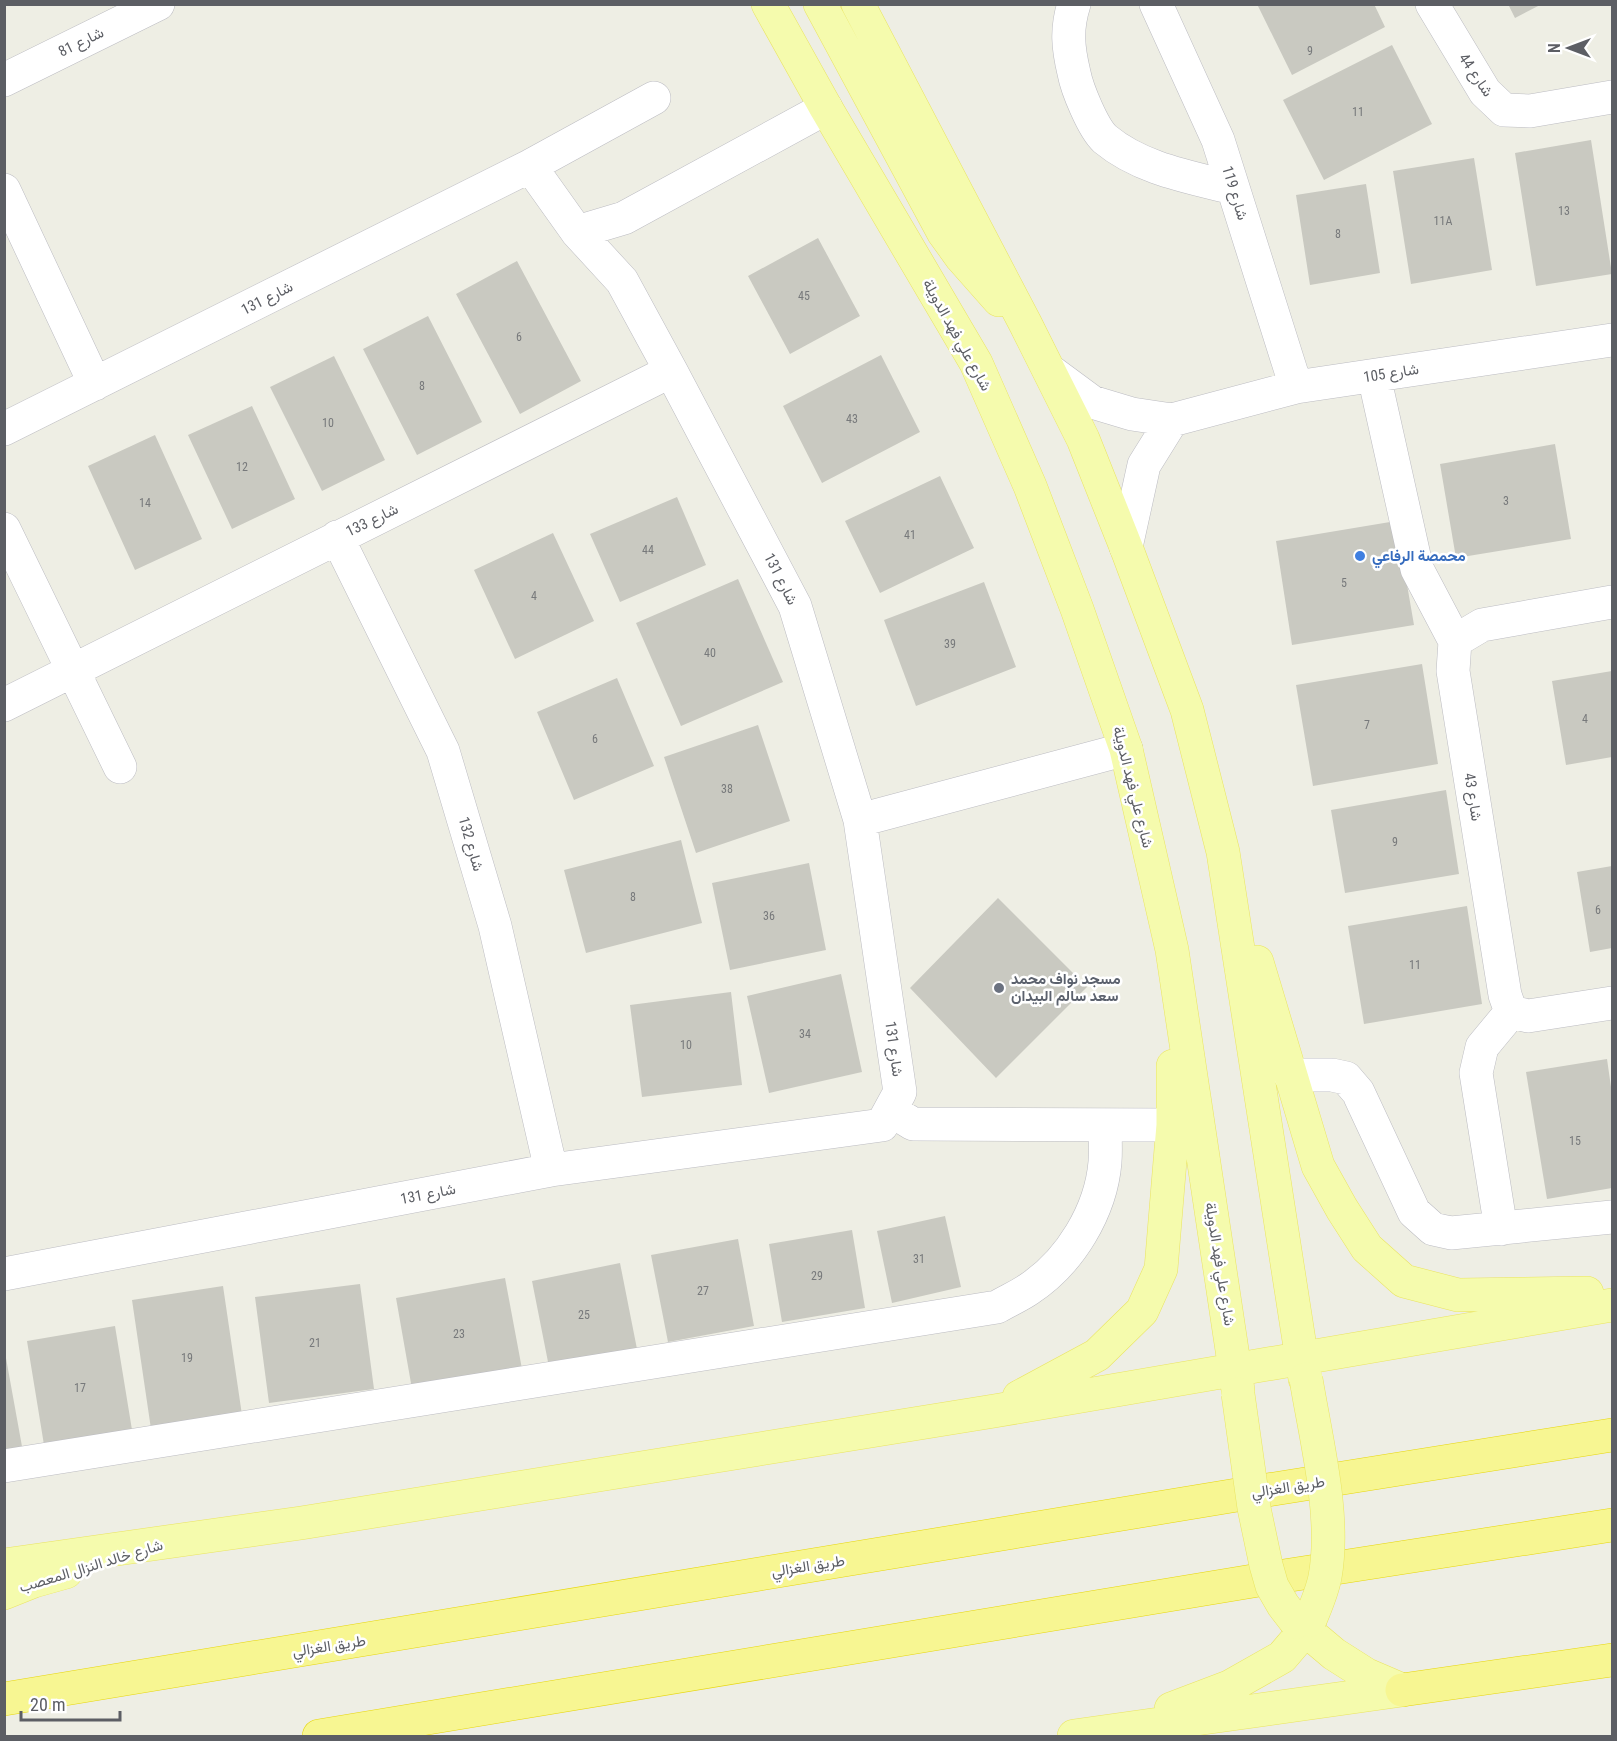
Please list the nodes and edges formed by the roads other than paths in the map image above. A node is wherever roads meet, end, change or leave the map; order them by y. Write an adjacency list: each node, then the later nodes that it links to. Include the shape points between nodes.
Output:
1 (158, 4): 10 (street, شارع 81)
2 (768, 4): 13 (main road, شارع علي فهد الدويلة)
3 (820, 4): 18 (main road, via 943,232 980,280)
4 (858, 4): 9 (main road)
5 (871, 4): 9 (main road)
6 (1074, 4): 15 (street, via 1068,44 1076,83 1104,138 1137,161)
7 (1156, 4): 15 (street, شارع 119, via 1218,140)
8 (1432, 4): 11 (street, شارع 44, via 1485,92 1504,110 1530,111)
9 (886, 60): 18 (main road)
10 (4, 80)
11 (1612, 97)
12 (654, 98): 14 (street, شارع 131)
13 (826, 108): 17 (street, via 624,218); 34 (main road, شارع علي فهد الدويلة, via 976,363 1034,496)
14 (530, 166): 17 (street, شارع 131); 23 (street, شارع 131)
15 (1233, 188): 24 (street, شارع 119)
16 (4, 190): 23 (street)
17 (578, 232): 20 (street, شارع 131, via 622,281)
18 (1025, 323): 21 (main road)
19 (1612, 340): 22 (street, شارع 105)
20 (671, 371): 28 (street, شارع 133); 36 (street, شارع 131, via 795,606)
21 (1050, 371): 25 (street, شارع 105, via 1092,402); 29 (main road, via 1083,439)
22 (1374, 376): 24 (street, شارع 105); 31 (street, via 1417,569)
23 (95, 384): 26 (street, شارع 131)
24 (1296, 387): 25 (street, شارع 105)
25 (1172, 420): 29 (street, via 1144,465)
26 (4, 429)
27 (4, 529): 32 (street)
28 (337, 537): 32 (street, شارع 133); 45 (street, شارع 132, via 443,751 495,926)
29 (1126, 547): 37 (main road, via 1187,710)
30 (1612, 602): 31 (street, via 1482,625)
31 (1455, 642): 40 (street, شارع 43, via 1453,671 1505,995)
32 (73, 672): 33 (street, شارع 133); 35 (street)
33 (4, 705)
34 (1126, 749): 36 (street); 38 (main road, شارع علي فهد الدويلة)
35 (120, 767)
36 (860, 820): 42 (street, شارع 131, via 900,1092)
37 (1223, 852): 41 (main road); 51 (main road)
38 (1172, 950): 44 (main road); 52 (main road, شارع علي فهد الدويلة)
39 (1612, 1003): 40 (street, via 1528,1016)
40 (1511, 1012): 47 (street, via 1482,1047 1476,1073)
41 (1290, 1075): 47 (street, via 1332,1074 1346,1078 1358,1092 1414,1212 1433,1229 1451,1233); 49 (main road, via 1318,1166 1367,1248 1404,1281 1458,1295)
42 (890, 1110): 43 (street, via 913,1124); 45 (street, شارع 131, via 882,1125)
43 (1105, 1125): 44 (street); 55 (street, via 1103,1172 1097,1199 1081,1234 1058,1264 1030,1289 997,1307)
44 (1173, 1125): 53 (main road, via 1161,1269 1142,1311 1096,1355)
45 (551, 1170): 48 (street, شارع 131)
46 (1612, 1217): 47 (street)
47 (1501, 1229)
48 (4, 1274)
49 (1612, 1292)
50 (1612, 1305): 51 (main road)
51 (1304, 1368): 52 (main road); 60 (main road, bridge, via 1326,1498 1327,1556 1325,1578)
52 (1237, 1381): 53 (main road); 60 (main road, شارع علي فهد الدويلة, bridge, via 1254,1509 1266,1565 1283,1605)
53 (994, 1411): 57 (main road)
54 (1612, 1435): 63 (highway, طريق الغزالي)
55 (4, 1466)
56 (1612, 1525): 65 (highway)
57 (177, 1540): 58 (main road); 59 (main road, شارع خالد النزال المعصب)
58 (4, 1564)
59 (4, 1593)
60 (1304, 1624): 62 (main road, شارع علي فهد الدويلة, via 1342,1659); 64 (main road, via 1282,1657 1229,1687)
61 (1612, 1660): 62 (highway)
62 (1402, 1690): 64 (main road)
63 (4, 1700)
64 (1119, 1730): 66 (main road)
65 (319, 1737)
66 (1074, 1737)

